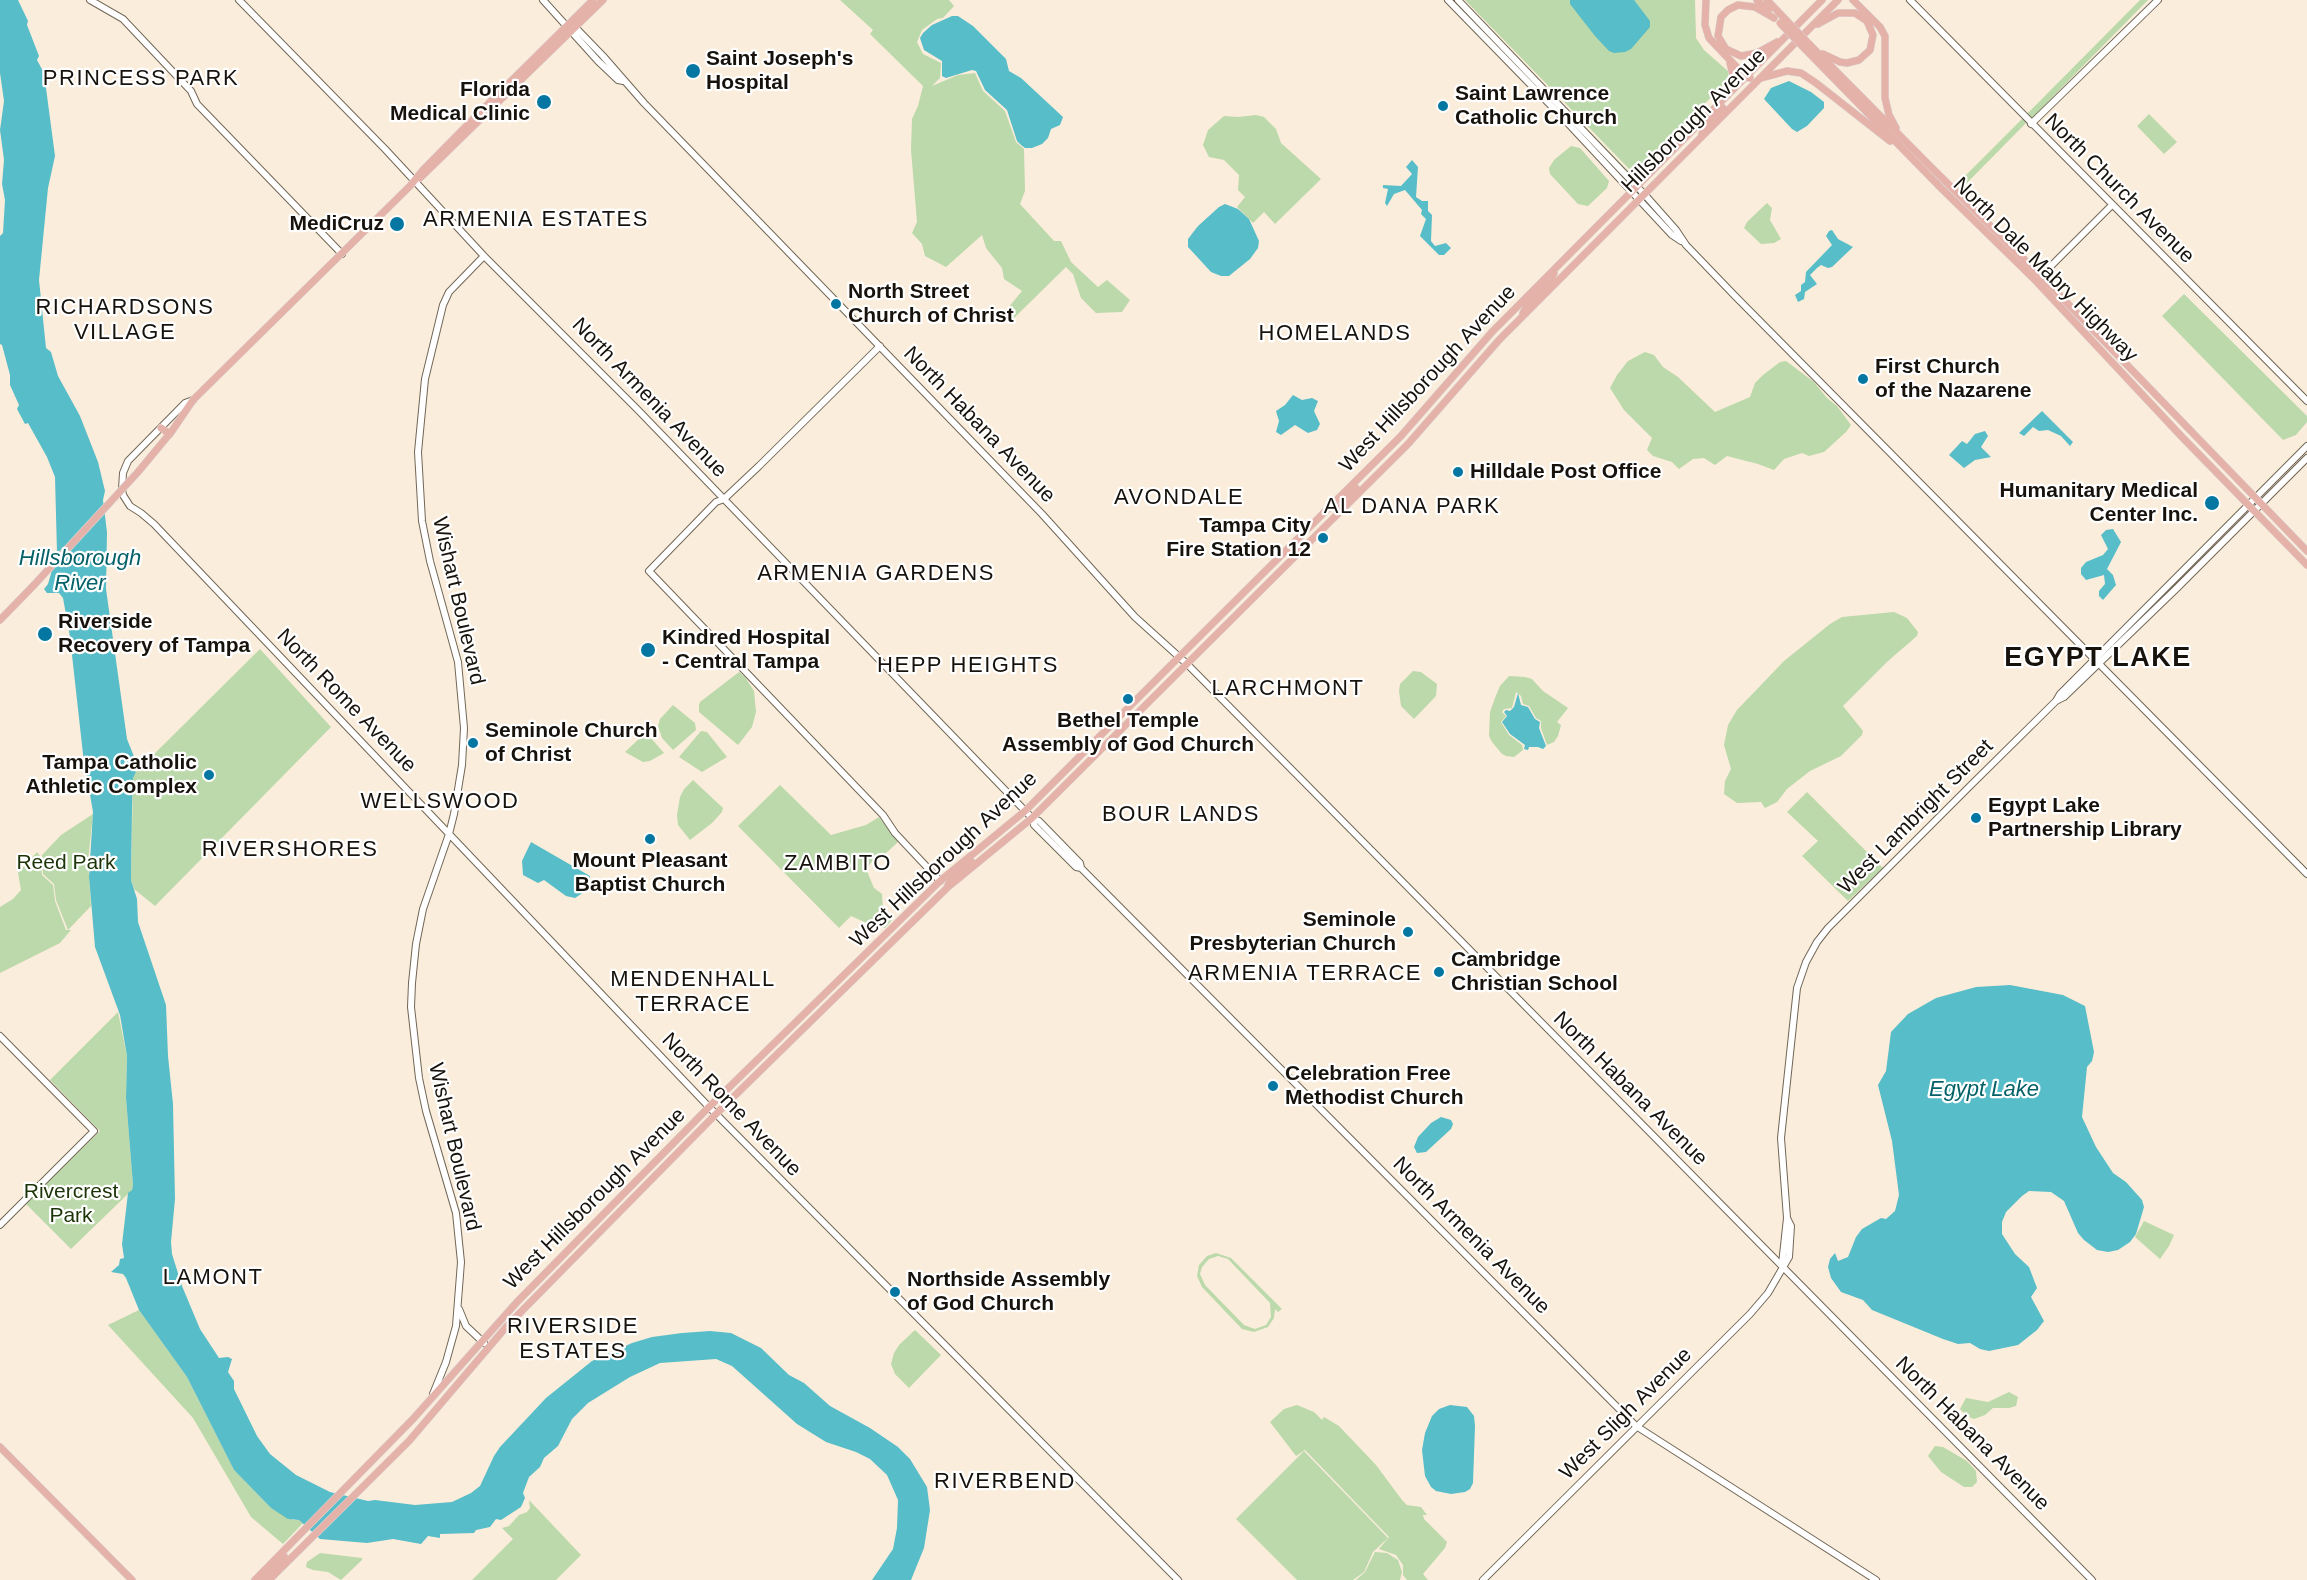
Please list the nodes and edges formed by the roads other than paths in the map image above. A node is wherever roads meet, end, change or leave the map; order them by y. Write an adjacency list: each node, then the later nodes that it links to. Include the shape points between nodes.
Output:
1 (90, 0): 39 (street, via 123,19 191,91 197,104)
2 (239, 0): 32 (street, North Armenia Avenue)
3 (543, 0): 19 (street, North Habana Avenue)
4 (593, 0): 19 (main road)
5 (603, 0): 19 (main road)
6 (1449, 0): 23 (street)
7 (1458, 0): 23 (street)
8 (1706, 0): 24 (main road, via 1706,32)
9 (1757, 0): 18 (main road, North Dale Mabry Highway)
10 (1767, 0): 18 (main road, North Dale Mabry Highway)
11 (1822, 0): 21 (main road)
12 (1838, 0): 20 (main road, Hillsborough Avenue)
13 (1853, 0): 17 (main road)
14 (1858, 0): 17 (main road)
15 (1910, 0): 28 (street, North Church Avenue)
16 (2157, 0): 28 (street)
17 (1862, 9): 30 (main road, via 1885,36 1886,106)
18 (1780, 20): 21 (main road, via 1749,6 1732,7 1720,21 1720,41 1726,49 1741,56 1757,53); 22 (main road, North Dale Mabry Highway, bridge)
19 (571, 28): 32 (main road); 48 (street, North Habana Avenue, via 598,62 623,81)
20 (1808, 29): 22 (main road, via 1847,12 1867,21 1873,35 1870,50 1853,63); 26 (main road, Hillsborough Avenue)
21 (1786, 36): 25 (main road)
22 (1808, 47): 30 (main road, North Dale Mabry Highway); 31 (main road, North Dale Mabry Highway)
23 (1503, 52): 34 (street)
24 (1729, 60): 25 (main road); 27 (main road, via 1733,75)
25 (1746, 77): 26 (main road); 27 (main road, Hillsborough Avenue)
26 (1758, 79): 29 (main road, Hillsborough Avenue); 31 (main road, via 1787,71 1801,73)
27 (1728, 96): 29 (main road, via 1726,104 1704,128); 34 (main road, Hillsborough Avenue)
28 (2031, 124): 37 (street, North Church Avenue)
29 (1702, 138): 35 (main road, Hillsborough Avenue)
30 (1906, 143): 36 (main road, North Dale Mabry Highway)
31 (1912, 159): 33 (main road, North Dale Mabry Highway)
32 (415, 181): 39 (main road); 40 (street, North Armenia Avenue)
33 (1941, 189): 36 (main road); 38 (main road, North Dale Mabry Highway)
34 (1635, 190): 35 (street); 42 (main road, West Hillsborough Avenue)
35 (1642, 198): 41 (main road, Hillsborough Avenue); 72 (street, via 1672,235)
36 (1968, 202): 38 (main road, North Dale Mabry Highway)
37 (2112, 205): 43 (street); 52 (street, North Church Avenue)
38 (2009, 249): 43 (main road)
39 (342, 254): 51 (main road)
40 (484, 256): 62 (street, North Armenia Avenue); 78 (street, Wishart Boulevard, via 446,298 425,379 418,452 420,499 430,561 453,639 462,689 462,765)
41 (1574, 266): 44 (main road, West Hillsborough Avenue)
42 (1554, 270): 44 (main road, via 1550,282); 60 (main road, West Hillsborough Avenue)
43 (2039, 278): 45 (main road, North Dale Mabry Highway); 46 (main road, North Dale Mabry Highway)
44 (1521, 318): 66 (main road, West Hillsborough Avenue, via 1420,431)
45 (2073, 319): 46 (main road); 47 (main road, North Dale Mabry Highway)
46 (2089, 325): 49 (main road, North Dale Mabry Highway)
47 (2097, 344): 49 (main road); 50 (main road, North Dale Mabry Highway)
48 (880, 345): 62 (street); 71 (street, North Habana Avenue)
49 (2114, 350): 53 (main road, North Dale Mabry Highway)
50 (2123, 372): 53 (main road, via 2136,379 2160,405); 54 (main road, North Dale Mabry Highway)
51 (193, 400): 56 (street); 57 (main road)
52 (2307, 401)
53 (2169, 407): 55 (main road, North Dale Mabry Highway)
54 (2163, 416): 55 (main road); 65 (main road, North Dale Mabry Highway)
55 (2186, 424): 61 (main road, North Dale Mabry Highway)
56 (161, 428): 57 (main road); 78 (street, North Rome Avenue, via 128,461 123,473 122,489 130,506 154,524)
57 (170, 434): 70 (main road, bridge)
58 (2307, 446): 61 (street)
59 (2307, 458): 63 (street)
60 (1371, 466): 64 (main road, West Hillsborough Avenue); 66 (main road, via 1341,505)
61 (2256, 498): 63 (main road, North Dale Mabry Highway); 65 (street)
62 (724, 499): 76 (street, North Armenia Avenue); 81 (street, via 716,502 649,571 883,815 895,834)
63 (2262, 504): 65 (street); 67 (main road, North Dale Mabry Highway)
64 (1332, 505): 68 (main road, via 1331,514 1299,548); 71 (main road, West Hillsborough Avenue)
65 (2252, 508): 69 (main road, North Dale Mabry Highway); 72 (street, West Lambright Street)
66 (1340, 512): 68 (main road, West Hillsborough Avenue)
67 (2307, 550)
68 (1299, 553): 73 (main road, West Hillsborough Avenue)
69 (2307, 565)
70 (0, 620)
71 (1179, 657): 73 (street, North Habana Avenue); 74 (main road, West Hillsborough Avenue)
72 (2097, 661): 80 (street); 87 (street, West Lambright Street, via 1828,928)
73 (1187, 664): 75 (main road, West Hillsborough Avenue); 99 (street, North Habana Avenue)
74 (1120, 715): 75 (main road, via 1119,726); 76 (main road, West Hillsborough Avenue)
75 (1084, 766): 77 (main road, West Hillsborough Avenue)
76 (1025, 811): 77 (street, North Armenia Avenue); 79 (main road, West Hillsborough Avenue)
77 (1033, 819): 82 (main road, West Hillsborough Avenue); 104 (street, North Armenia Avenue, via 1034,825)
78 (449, 834): 92 (street, North Rome Avenue); 100 (street, Wishart Boulevard, via 423,909 411,1007 426,1111 456,1213 461,1262)
79 (984, 845): 81 (main road, West Hillsborough Avenue); 82 (main road, via 954,874)
80 (2307, 874)
81 (940, 881): 83 (main road, West Hillsborough Avenue); 84 (main road)
82 (948, 887): 84 (main road, West Hillsborough Avenue)
83 (897, 924): 85 (main road, West Hillsborough Avenue); 86 (main road)
84 (908, 926): 86 (main road, West Hillsborough Avenue)
85 (863, 957): 88 (main road, via 862,965); 89 (main road, West Hillsborough Avenue)
86 (871, 962): 88 (main road, West Hillsborough Avenue)
87 (1806, 962): 99 (street, West Sligh Avenue, via 1797,987 1781,1138 1787,1218 1791,1226 1789,1257)
88 (845, 988): 91 (main road, West Hillsborough Avenue)
89 (802, 1016): 91 (main road, via 800,1025); 92 (main road, West Hillsborough Avenue)
90 (0, 1036): 98 (street, via 94,1131)
91 (777, 1053): 93 (main road, West Hillsborough Avenue)
92 (709, 1107): 93 (street, North Rome Avenue); 94 (main road, West Hillsborough Avenue)
93 (716, 1114): 96 (main road, West Hillsborough Avenue); 111 (street, North Rome Avenue)
94 (674, 1142): 95 (main road, West Hillsborough Avenue); 96 (main road)
95 (652, 1164): 97 (main road, via 649,1175 627,1198); 101 (main road, West Hillsborough Avenue)
96 (655, 1174): 97 (main road, West Hillsborough Avenue)
97 (625, 1206): 102 (main road, West Hillsborough Avenue)
98 (0, 1225)
99 (1782, 1265): 104 (street, West Sligh Avenue, via 1768,1293 1750,1314); 114 (street, North Habana Avenue)
100 (459, 1308): 101 (street, via 466,1326); 103 (street, Wishart Boulevard, via 446,1362)
101 (481, 1341): 102 (street); 103 (main road, West Hillsborough Avenue)
102 (488, 1347): 110 (main road, West Hillsborough Avenue, via 415,1434)
103 (429, 1401): 106 (main road, West Hillsborough Avenue)
104 (1636, 1426): 112 (street, West Sligh Avenue); 113 (street, North Armenia Avenue)
105 (0, 1447): 107 (main road)
106 (288, 1545): 108 (main road, West Hillsborough Avenue); 109 (main road, via 284,1557)
107 (132, 1580)
108 (255, 1580)
109 (261, 1580)
110 (269, 1580)
111 (1178, 1580)
112 (1483, 1580)
113 (1876, 1580)
114 (2092, 1580)

